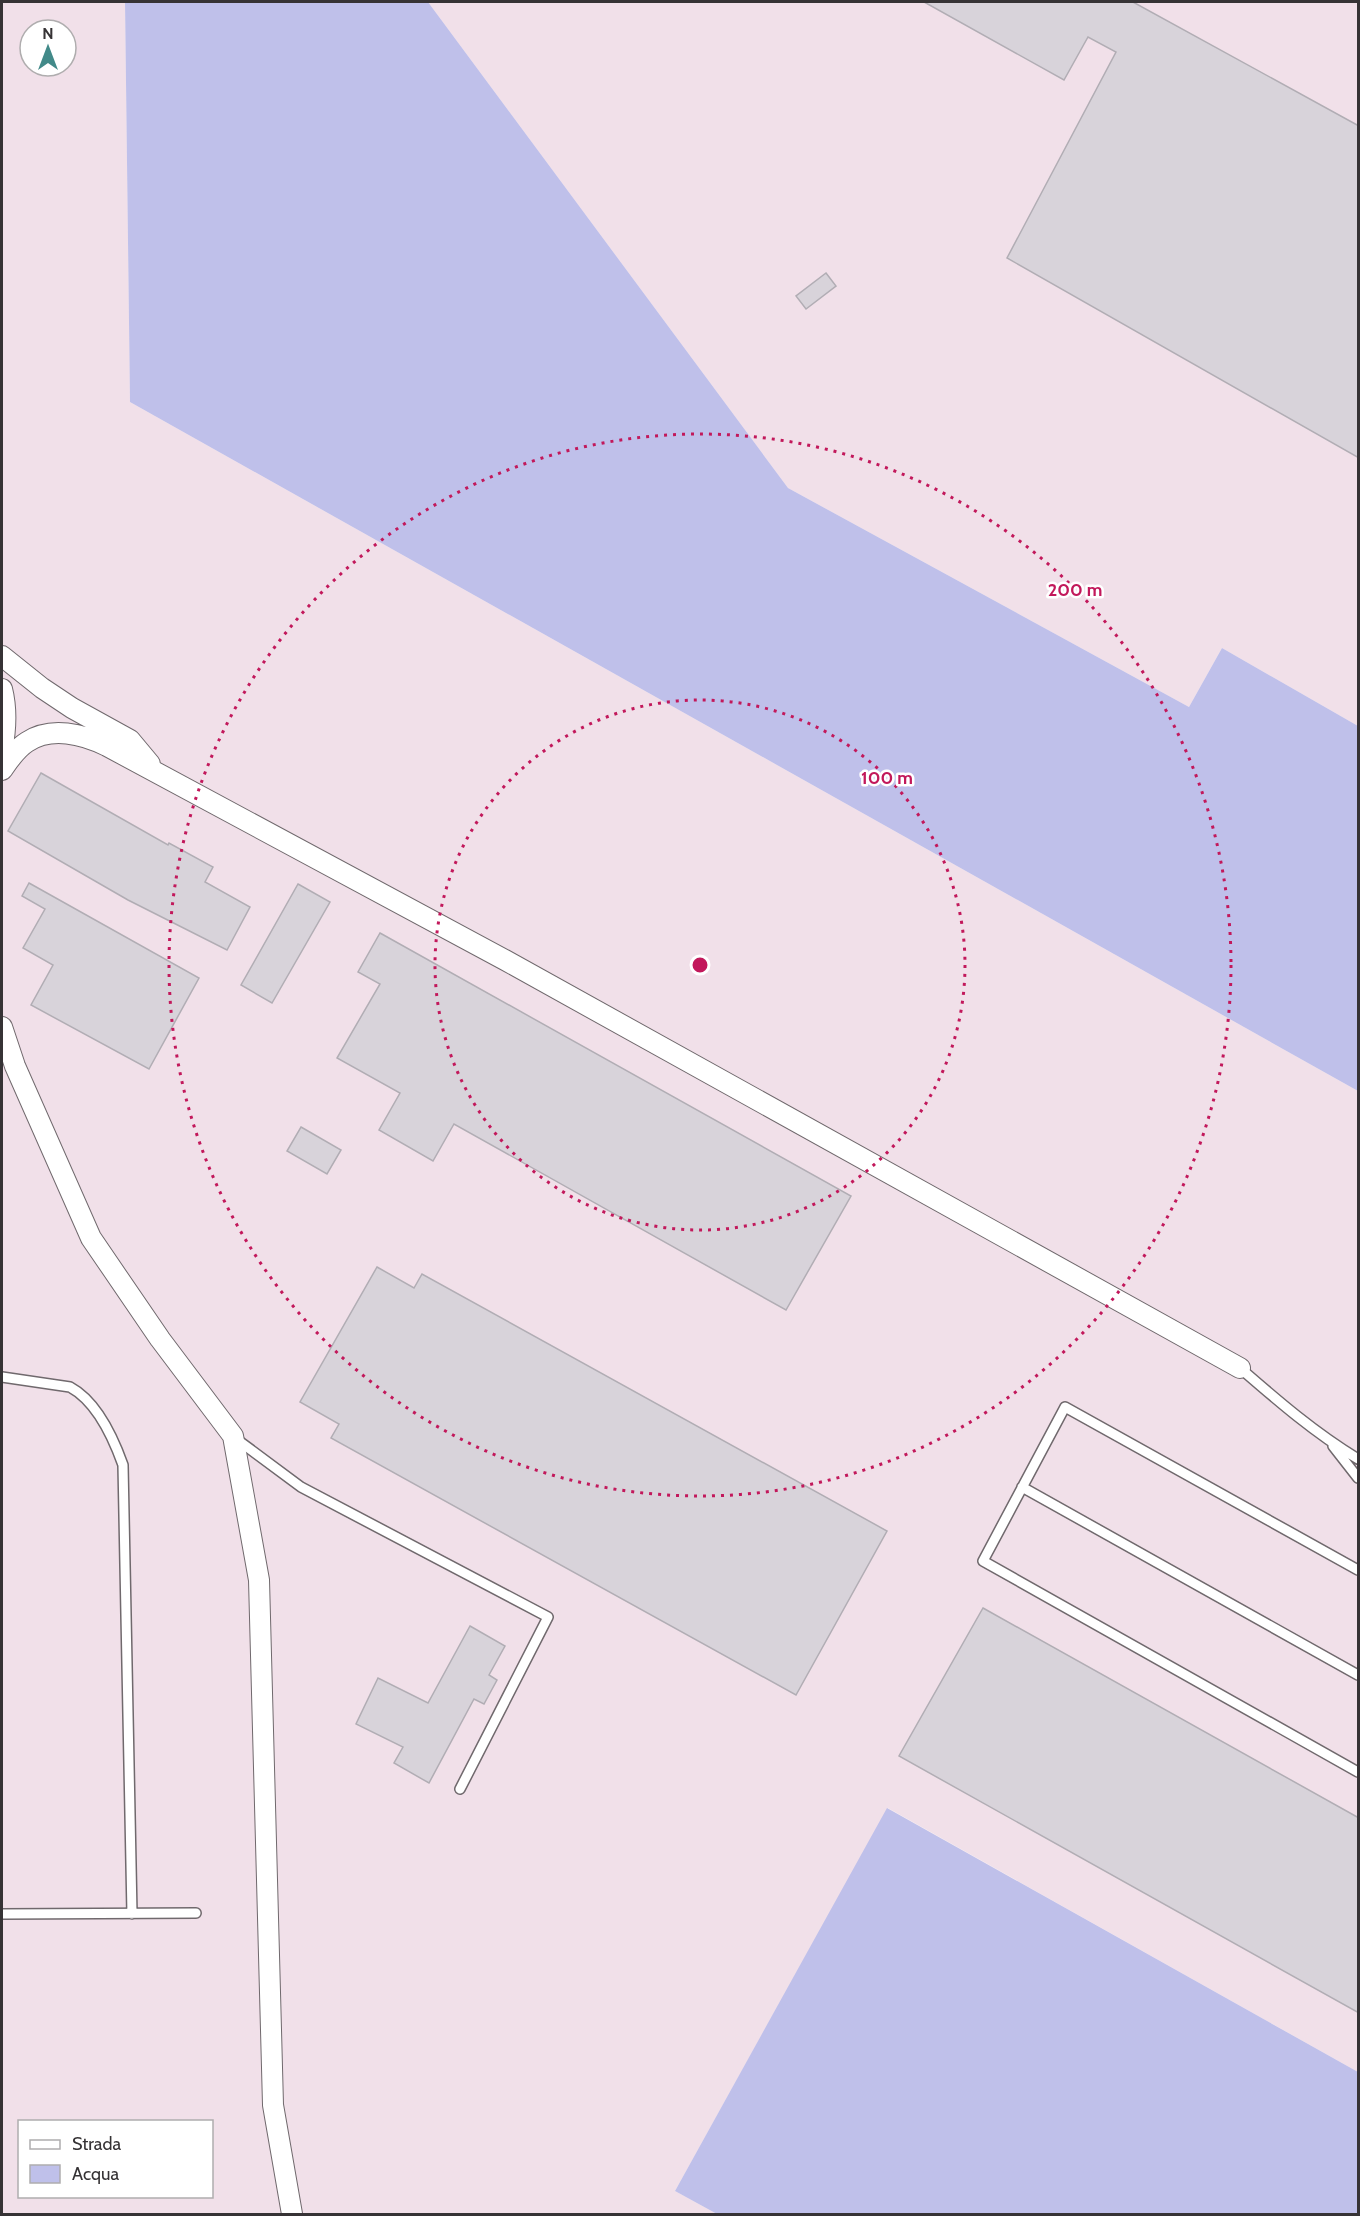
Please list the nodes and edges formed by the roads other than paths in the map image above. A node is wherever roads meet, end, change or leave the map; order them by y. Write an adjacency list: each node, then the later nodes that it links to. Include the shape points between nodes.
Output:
1 (2, 656): 5 (street, via 62,701 130,740)
2 (2, 689): 3 (street)
3 (2, 750)
4 (2, 770): 5 (street, via 27,741 47,734 76,734 98,741)
5 (157, 773): 7 (street, via 505,960)
6 (2, 1027): 9 (street, via 15,1066 91,1238 159,1340)
7 (1240, 1368): 10 (lane)
8 (2, 1377): 20 (lane, via 78,1391 106,1428 123,1465)
9 (233, 1437): 17 (lane, via 301,1487 548,1617); 21 (street, via 259,1580 273,2105)
10 (1330, 1442): 11 (lane); 12 (lane)
11 (1359, 1459)
12 (1359, 1478)
13 (1022, 1487): 14 (lane, via 1065,1407); 15 (lane); 16 (lane, via 982,1561)
14 (1359, 1570)
15 (1359, 1675)
16 (1359, 1772)
17 (460, 1790)
18 (196, 1913): 20 (lane)
19 (2, 1914): 20 (lane)
20 (132, 1914)
21 (292, 2214)

